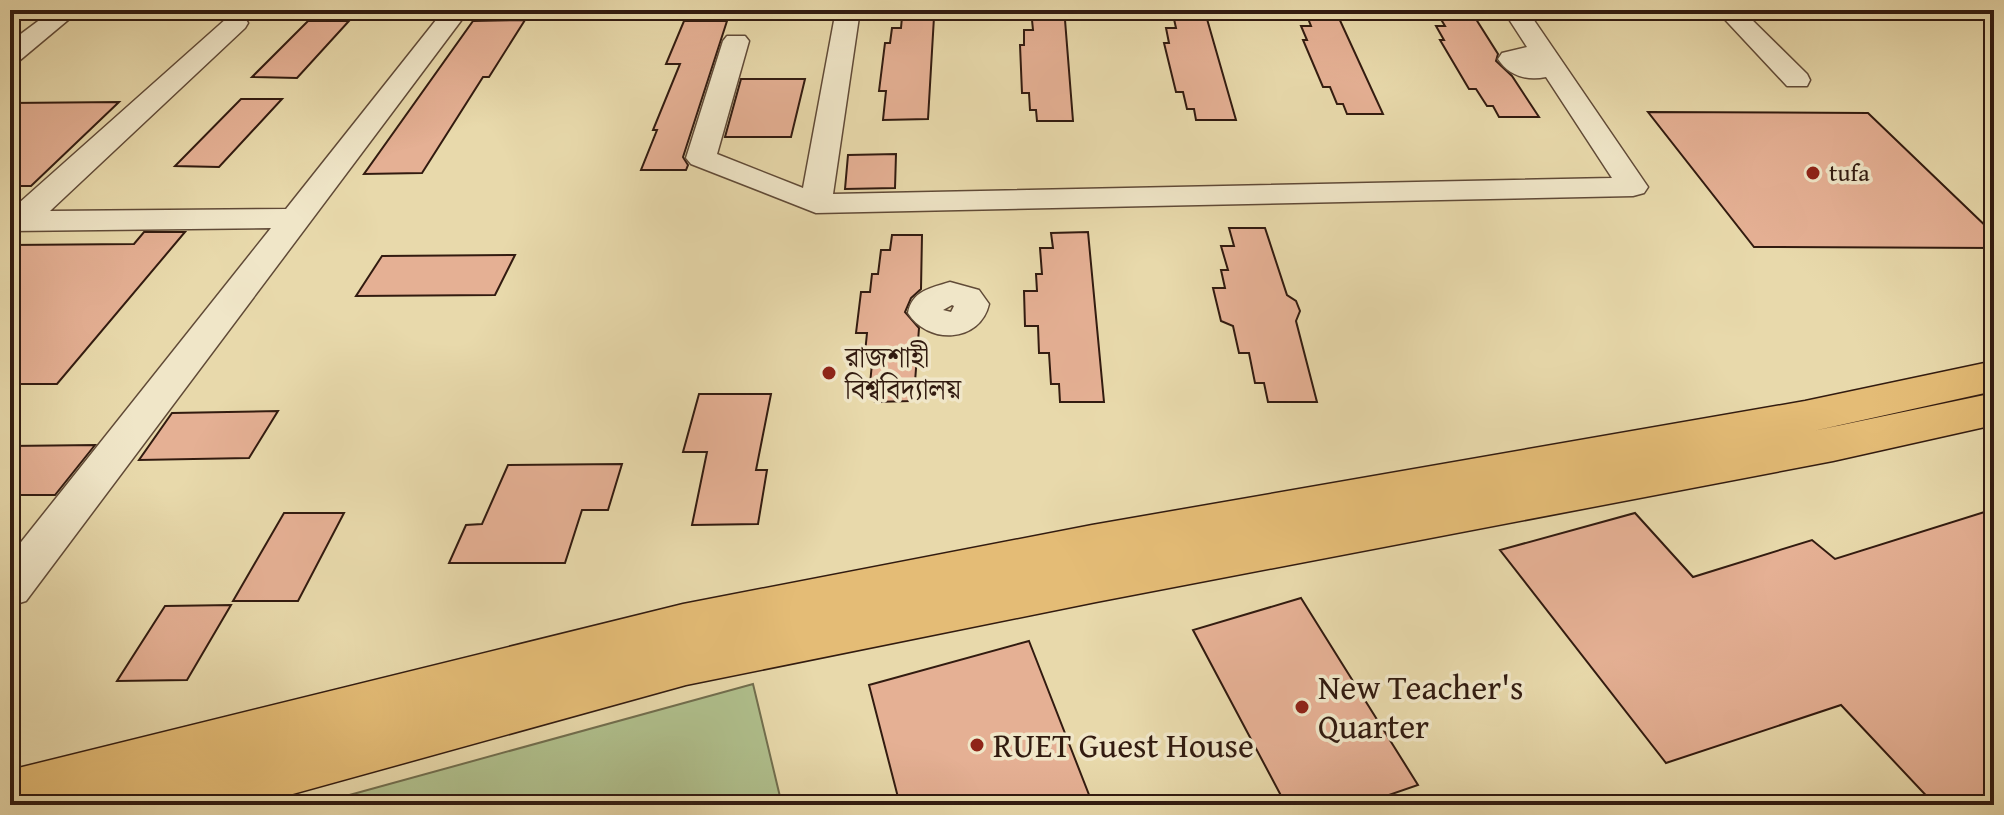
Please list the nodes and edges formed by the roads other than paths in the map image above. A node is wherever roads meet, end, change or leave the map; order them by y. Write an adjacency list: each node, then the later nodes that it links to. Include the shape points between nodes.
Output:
1 (68, 10): 8 (street)
2 (457, 10): 11 (street)
3 (848, 10): 10 (street)
4 (1515, 10): 10 (street, via 1633,187)
5 (1728, 10): 9 (street)
6 (236, 23): 12 (street)
7 (736, 41): 10 (street, via 701,158)
8 (10, 55)
9 (1797, 80)
10 (816, 204)
11 (293, 218): 12 (street); 15 (street)
12 (15, 221)
13 (1994, 376): 16 (main road, via 1805,417 1092,545 683,626)
14 (1994, 409): 17 (main road, via 686,662)
15 (10, 588)
16 (10, 798)
17 (150, 805)

